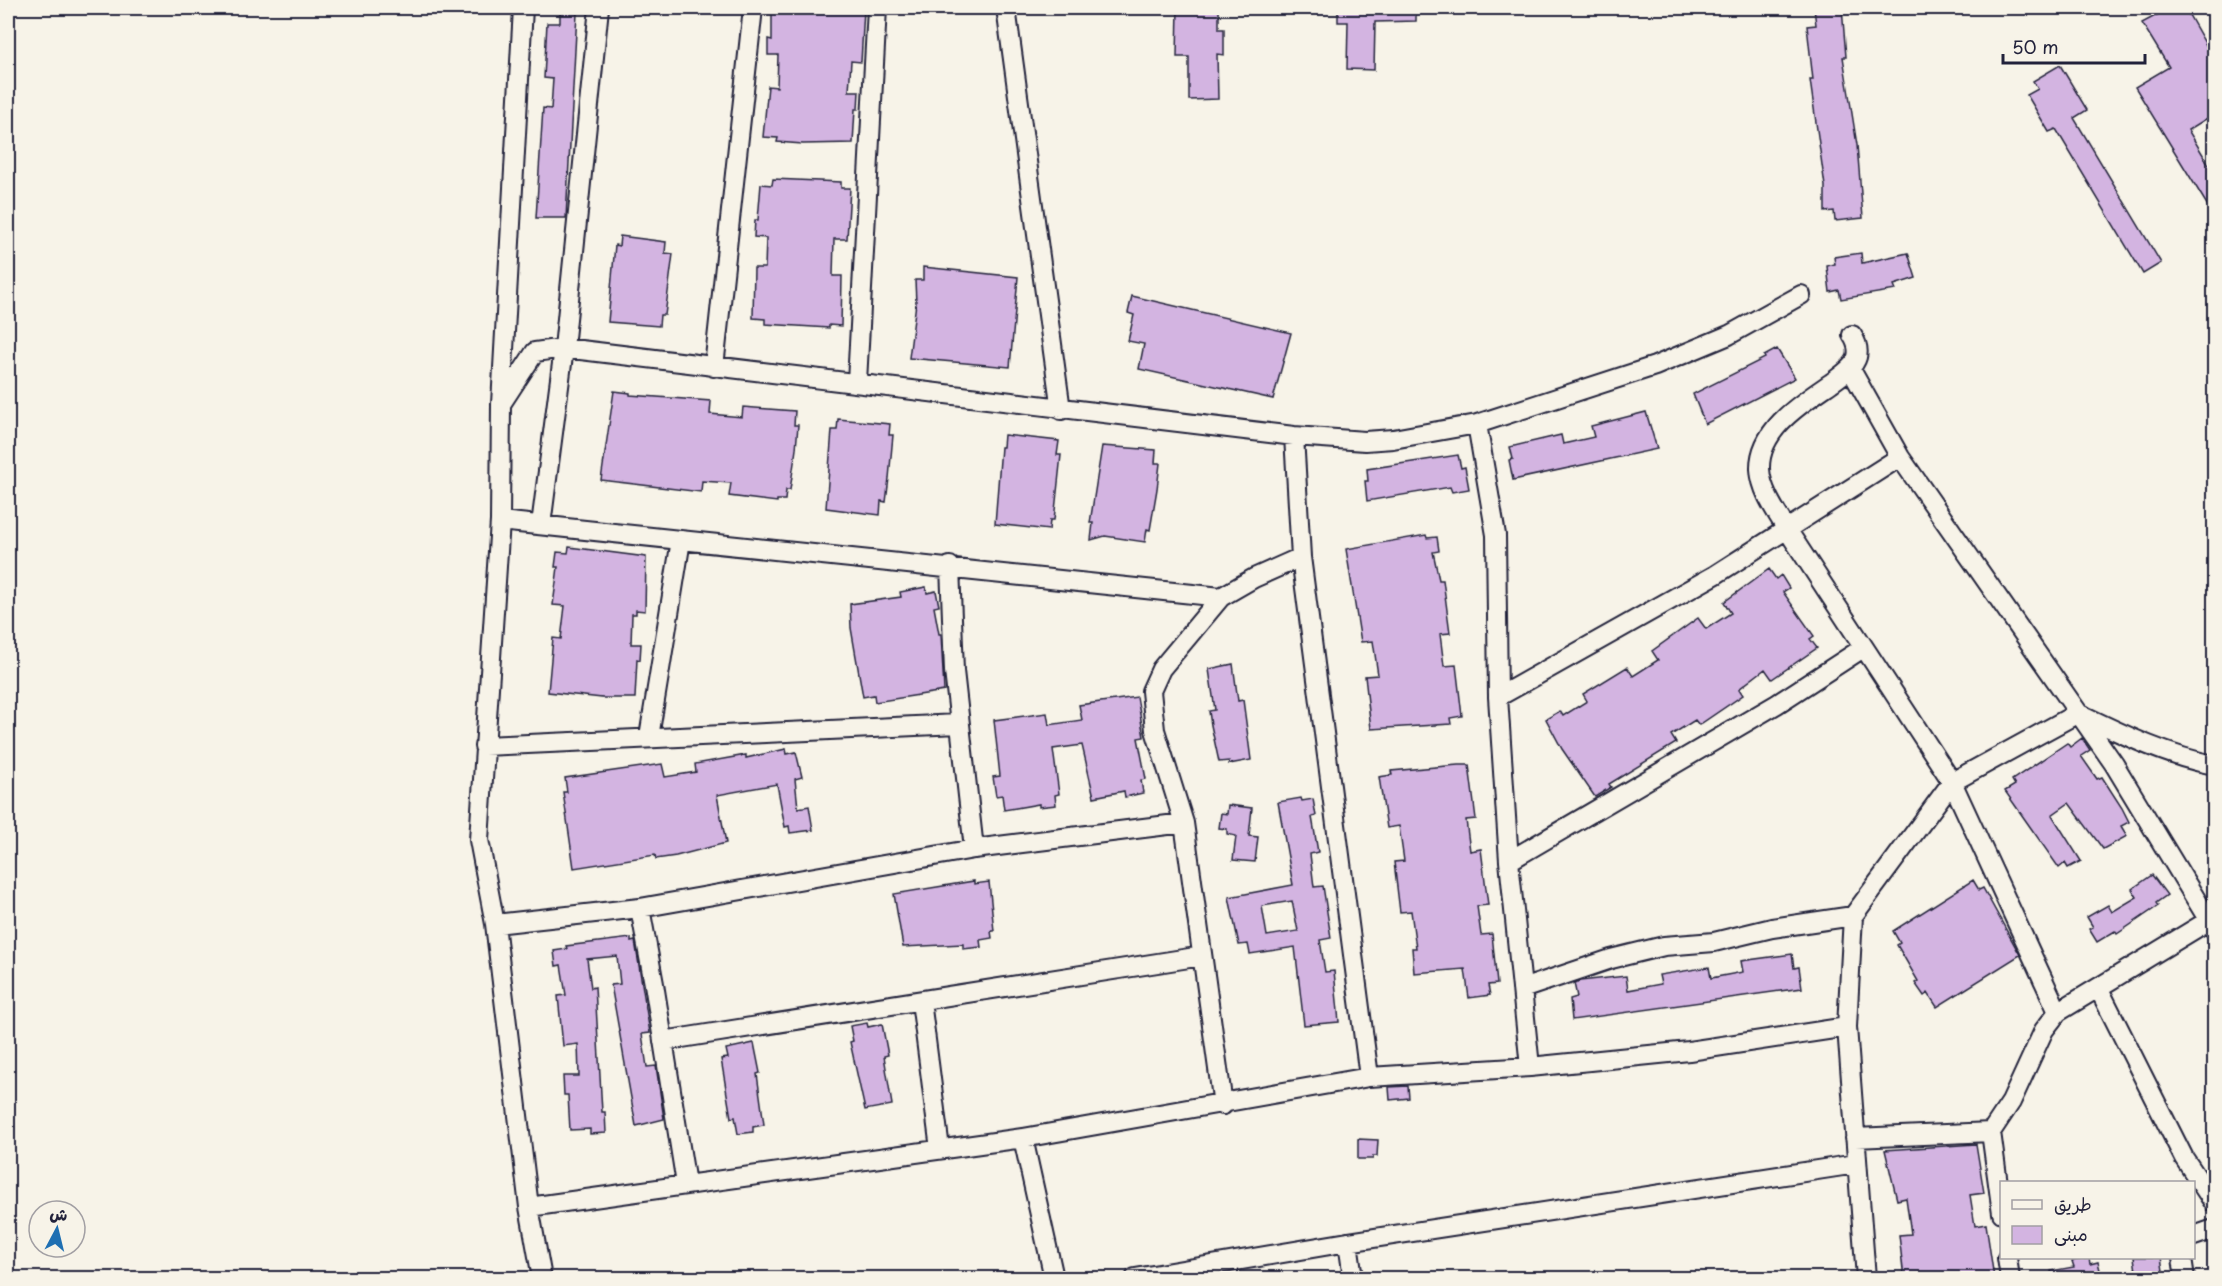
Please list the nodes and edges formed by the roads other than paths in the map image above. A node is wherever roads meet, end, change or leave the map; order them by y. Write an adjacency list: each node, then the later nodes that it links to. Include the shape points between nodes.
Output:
1 (523, 8): 12 (street)
2 (599, 8): 8 (street)
3 (753, 8): 9 (street)
4 (878, 8): 11 (street)
5 (1006, 8): 13 (street)
6 (1801, 295): 14 (street, via 1729,335 1655,366)
7 (1852, 335): 10 (street, via 1857,357)
8 (564, 348): 9 (street); 12 (street, via 535,352); 18 (street)
9 (714, 367): 11 (street)
10 (1850, 368): 16 (street); 19 (street, via 1787,416 1766,442 1760,467 1762,481)
11 (857, 382): 13 (street)
12 (501, 404): 17 (street)
13 (1061, 410): 15 (street)
14 (1477, 424): 15 (street, via 1365,441); 25 (street, via 1496,535)
15 (1294, 436): 21 (street)
16 (1900, 457): 19 (street); 26 (street)
17 (500, 521): 18 (street); 29 (street)
18 (541, 525): 20 (street)
19 (1785, 528): 24 (street); 25 (street, via 1715,575)
20 (681, 540): 22 (street); 28 (street)
21 (1301, 557): 23 (street); 47 (street)
22 (950, 566): 23 (street); 27 (street)
23 (1221, 597): 32 (street, via 1161,669 1151,691 1155,730)
24 (1863, 648): 31 (street); 34 (street, via 1777,704)
25 (1498, 698): 34 (street)
26 (2078, 713): 30 (street, via 2134,740); 31 (street); 38 (street, via 2114,764)
27 (958, 724): 28 (street); 33 (street)
28 (649, 737): 29 (street)
29 (484, 746): 37 (street, via 479,840)
30 (2214, 765)
31 (1952, 782): 36 (street); 43 (street)
32 (1184, 823): 33 (street); 39 (street)
33 (974, 849): 35 (street)
34 (1509, 861): 40 (street)
35 (639, 908): 37 (street); 45 (street)
36 (1853, 916): 40 (street, via 1772,928 1714,942 1664,946); 44 (street)
37 (495, 924): 57 (street)
38 (2211, 925): 41 (street)
39 (1202, 956): 42 (street); 48 (street)
40 (1522, 989): 46 (street)
41 (2099, 989): 43 (street); 55 (street, via 2184,1158)
42 (921, 1001): 45 (street); 52 (street)
43 (2058, 1012): 49 (street, via 2044,1030 2011,1102)
44 (1847, 1027): 46 (street, via 1689,1051); 51 (street)
45 (663, 1041): 54 (street)
46 (1530, 1067): 47 (street)
47 (1370, 1077): 48 (street)
48 (1223, 1105): 50 (street)
49 (1991, 1132): 51 (street); 56 (street)
50 (1023, 1138): 52 (street); 65 (street)
51 (1855, 1138): 53 (street)
52 (940, 1149): 54 (street)
53 (1856, 1164): 60 (street); 68 (street)
54 (686, 1184): 57 (street)
55 (2214, 1203)
56 (2000, 1205)
57 (529, 1207): 64 (street)
58 (2214, 1228): 59 (street)
59 (2195, 1235)
60 (1348, 1242): 63 (street); 67 (street)
61 (2007, 1259): 69 (street)
62 (2182, 1259): 70 (street)
63 (1214, 1272): 66 (street)
64 (542, 1278)
65 (1054, 1278)
66 (1135, 1278)
67 (1353, 1278)
68 (1866, 1278)
69 (2010, 1278)
70 (2185, 1278)

